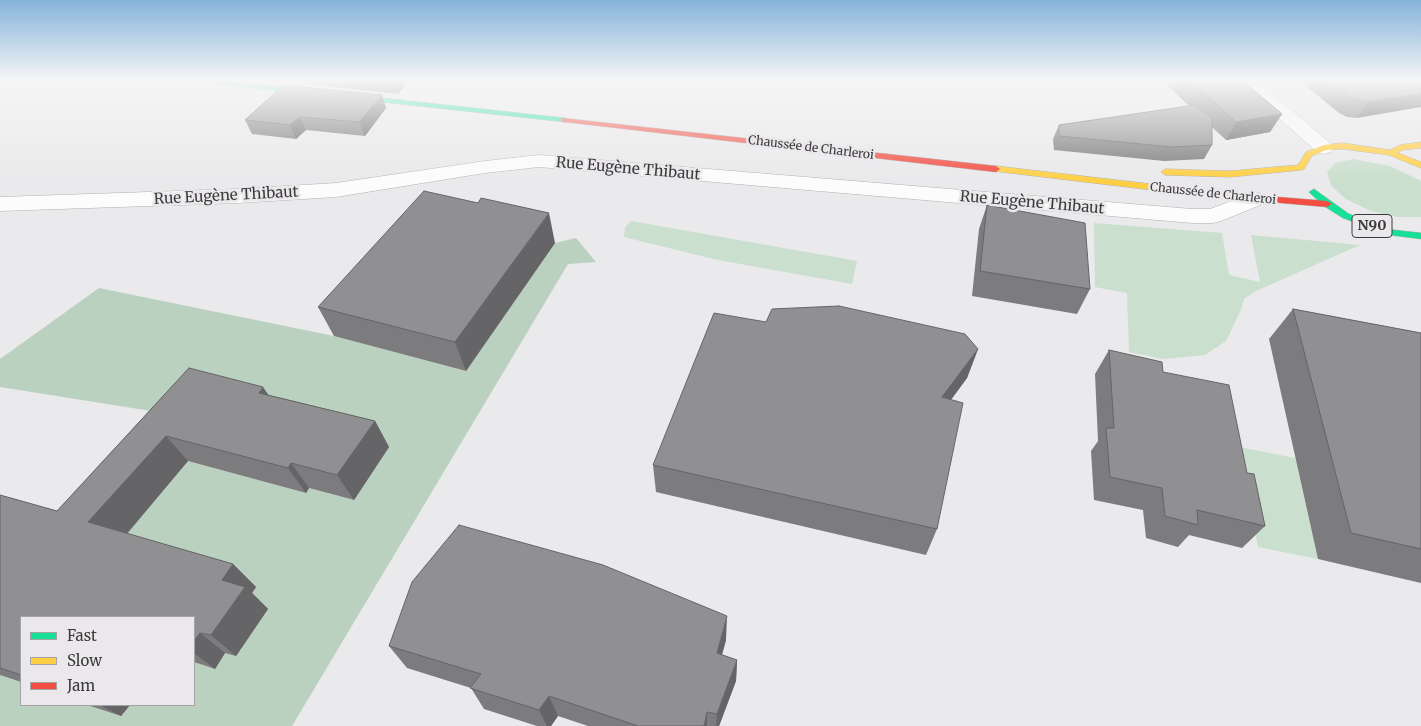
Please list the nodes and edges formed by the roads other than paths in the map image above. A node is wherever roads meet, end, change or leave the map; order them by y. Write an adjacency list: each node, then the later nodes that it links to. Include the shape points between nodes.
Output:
1 (520, 115): 11 (main road, Chaussée de Charleroi / N90)
2 (609, 115): 4 (main road, Chaussée de Charleroi)
3 (1285, 115): 6 (street)
4 (780, 133)
5 (1421, 145): 7 (main road)
6 (1324, 148): 7 (main road, via 1351,146); 10 (main road, via 1309,154)
7 (1390, 153): 8 (main road)
8 (1421, 165)
9 (1154, 171): 10 (main road, Chaussée de Charleroi)
10 (1304, 176): 13 (main road, N90)
11 (1254, 199): 12 (street, Rue Eugène Thibaut, via 1213,216 1192,216 539,161 336,190); 13 (main road, Chaussée de Charleroi / N90)
12 (0, 204)
13 (1327, 204): 14 (main road, N90, via 1369,226)
14 (1421, 236)

